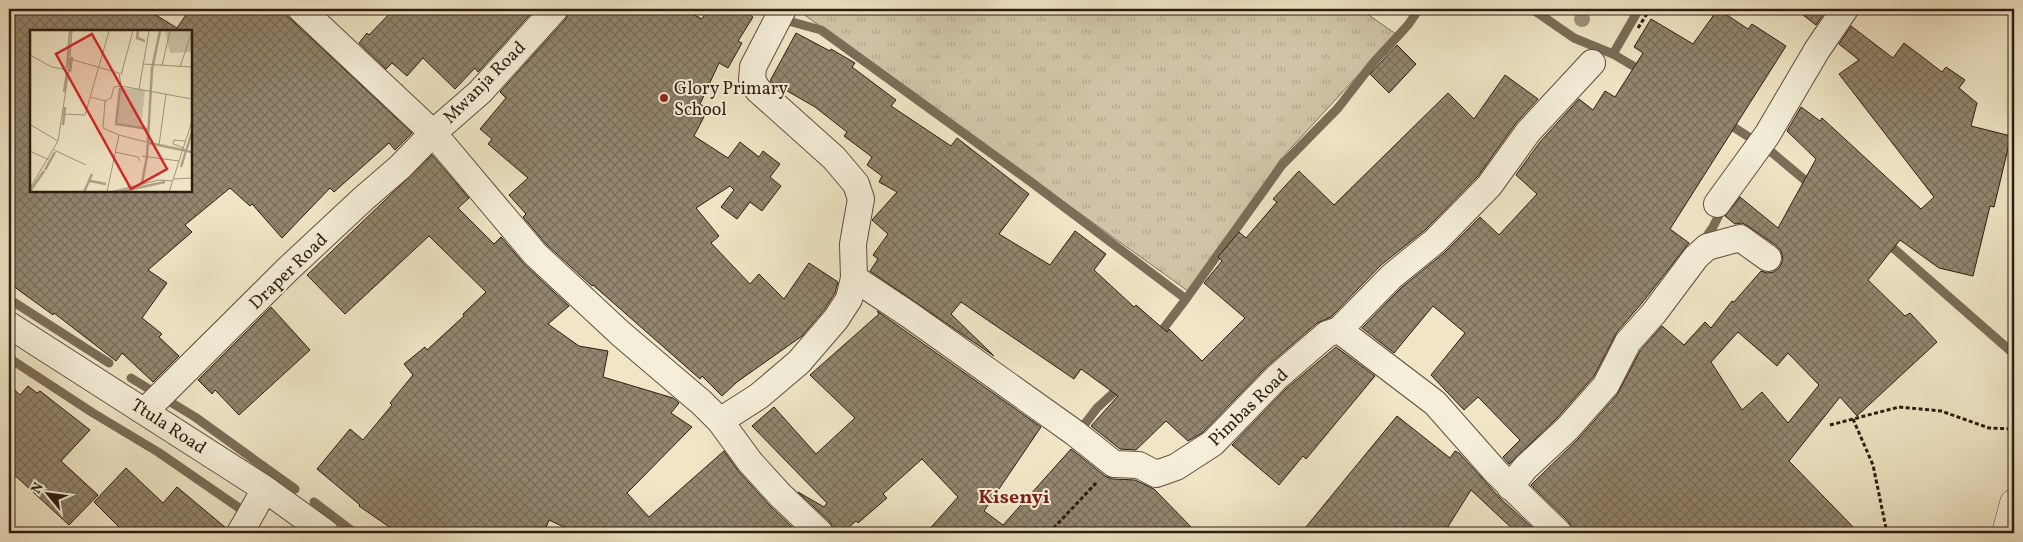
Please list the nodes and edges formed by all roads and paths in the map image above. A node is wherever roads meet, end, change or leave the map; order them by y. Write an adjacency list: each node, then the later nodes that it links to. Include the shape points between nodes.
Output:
1 (10, 9): 7 (path)
2 (301, 9): 10 (street)
3 (556, 9): 10 (street, Mwanja Road, via 480,92)
4 (783, 9): 13 (street, via 752,67 752,80 758,90 834,158 856,184 861,199 853,244)
5 (1650, 9): 8 (path)
6 (1845, 9): 11 (street, via 1760,144)
7 (9, 14)
8 (1638, 28)
9 (1592, 63): 15 (street, Pimbas Road, via 1528,132 1489,186 1435,241 1392,276)
10 (434, 133): 16 (street, Draper Road); 18 (street, via 535,254)
11 (1717, 204)
12 (1768, 258): 22 (street, via 1740,238 1707,247 1628,342 1606,385)
13 (854, 278): 18 (street, via 849,299 836,319 799,362 759,396); 21 (street, via 1067,427)
14 (9, 325): 16 (street, Ttula Road)
15 (1338, 330): 21 (street, Pimbas Road, via 1327,334 1276,378 1213,443 1176,467 1156,474 1139,465); 22 (street, via 1434,403)
16 (145, 411): 23 (street, Ttula Road)
17 (1852, 418): 19 (path); 20 (path, via 1899,406 1941,411 1989,428); 30 (path, via 1873,465)
18 (720, 421): 27 (street, via 750,462)
19 (1830, 425)
20 (2014, 429)
21 (1114, 464): 28 (path)
22 (1510, 487): 29 (street)
23 (266, 489): 25 (street); 26 (street, Ttula Road)
24 (2014, 504): 31 (street)
25 (240, 533)
26 (326, 533)
27 (820, 533)
28 (1049, 533)
29 (1559, 533)
30 (1887, 533)
31 (2006, 533)

